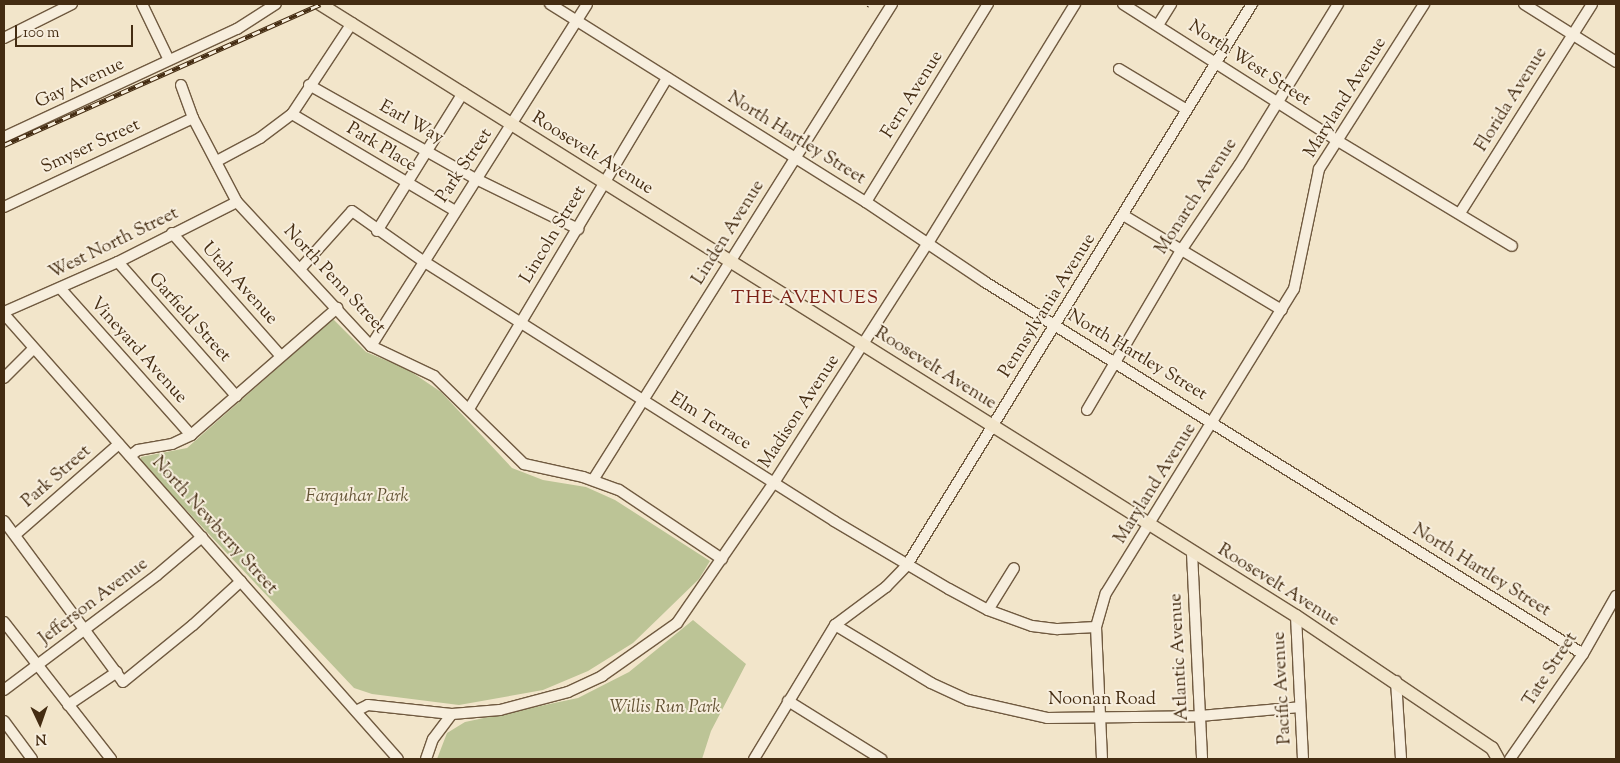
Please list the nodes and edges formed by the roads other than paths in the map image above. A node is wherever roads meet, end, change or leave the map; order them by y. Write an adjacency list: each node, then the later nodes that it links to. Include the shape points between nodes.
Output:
1 (72, 4): 21 (street)
2 (142, 4): 22 (street)
3 (276, 4): 22 (street, Gay Avenue, via 237,29)
4 (320, 4): 18 (main road, Roosevelt Avenue)
5 (550, 4): 17 (street, North Hartley Street)
6 (587, 4): 17 (street, Park Street)
7 (892, 4): 38 (street, Linden Avenue)
8 (988, 4): 44 (street, Fern Avenue)
9 (1076, 4): 52 (street, Madison Avenue)
10 (1123, 4): 19 (street, North West Street)
11 (1171, 4): 19 (street)
12 (1252, 4): 23 (street, Pennsylvania Avenue)
13 (1338, 4): 30 (street, Monarch Avenue)
14 (1424, 4): 36 (street, Maryland Avenue)
15 (1524, 4): 20 (street)
16 (1592, 4): 20 (street, Florida Avenue)
17 (575, 22): 26 (street, North Hartley Street); 34 (street, Park Street)
18 (352, 23): 27 (street); 29 (main road, Roosevelt Avenue)
19 (1158, 25): 23 (street, North West Street)
20 (1573, 33): 24 (street); 47 (street, Florida Avenue)
21 (4, 38)
22 (169, 60): 35 (street, Gay Avenue)
23 (1216, 61): 30 (street, North West Street); 31 (street, Pennsylvania Avenue)
24 (1616, 62)
25 (1120, 69): 31 (street)
26 (667, 78): 38 (street, North Hartley Street); 42 (street, Lincoln Street)
27 (309, 85): 32 (street); 37 (street, Earl Way)
28 (181, 86): 33 (street, North Penn Street)
29 (463, 93): 34 (main road, Roosevelt Avenue); 37 (street)
30 (1277, 100): 36 (street, North West Street); 54 (street, Monarch Avenue, via 1239,165)
31 (1187, 110): 48 (street, Pennsylvania Avenue)
32 (292, 114): 39 (street, via 260,138); 41 (street, Park Place)
33 (193, 118): 39 (street, North Penn Street); 45 (street, Smyser Street)
34 (512, 124): 40 (street, Park Street); 42 (main road, Roosevelt Avenue)
35 (4, 137)
36 (1338, 141): 47 (street, North West Street); 61 (street, Maryland Avenue, via 1320,168 1310,199 1301,264 1294,289)
37 (427, 150): 40 (street, Earl Way); 41 (street)
38 (796, 158): 44 (street, North Hartley Street); 57 (street, Linden Avenue)
39 (217, 161): 43 (street, North Penn Street)
40 (476, 179): 46 (street, Park Street); 49 (street, Earl Way)
41 (407, 183): 46 (street, Park Place); 50 (street)
42 (604, 183): 49 (street, Lincoln Street); 57 (main road, Roosevelt Avenue)
43 (237, 202): 51 (street, West North Street); 58 (street, North Penn Street)
44 (866, 202): 52 (street, North Hartley Street)
45 (4, 207)
46 (454, 210): 56 (street, Park Street)
47 (1460, 213): 53 (street, North West Street)
48 (1123, 215): 54 (street); 64 (street, Pennsylvania Avenue)
49 (578, 230): 63 (street, Lincoln Street)
50 (377, 231): 56 (street, Elm Terrace); 58 (street, Elm Terrace, via 352,211)
51 (172, 233): 55 (street, West North Street); 68 (street, Utah Avenue)
52 (928, 243): 64 (street, North Hartley Street); 65 (street, Madison Avenue)
53 (1512, 246)
54 (1180, 252): 61 (street); 69 (street, Monarch Avenue)
55 (118, 262): 59 (street, West North Street); 71 (street, Garfield Street)
56 (423, 262): 63 (street, Elm Terrace); 66 (street, Park Street)
57 (732, 262): 65 (main road, Roosevelt Avenue); 72 (street, Linden Avenue)
58 (301, 268): 60 (street, North Penn Street)
59 (60, 288): 62 (street, West North Street); 77 (street, Vineyard Avenue)
60 (337, 308): 66 (street, North Penn Street); 68 (street)
61 (1282, 310): 75 (street, Maryland Avenue)
62 (4, 313): 67 (street, North Newberry Street)
63 (520, 321): 72 (street, Elm Terrace); 73 (street, Lincoln Street)
64 (1054, 324): 69 (street, North Hartley Street); 76 (street, Pennsylvania Avenue)
65 (862, 345): 76 (main road, Roosevelt Avenue); 81 (street, Madison Avenue)
66 (372, 346): 73 (street, North Penn Street, via 434,376)
67 (33, 349): 70 (street); 78 (street, North Newberry Street)
68 (281, 356): 71 (street)
69 (1116, 361): 74 (street, Monarch Avenue); 75 (street, North Hartley Street)
70 (4, 378)
71 (236, 396): 77 (street)
72 (644, 401): 80 (street, Linden Avenue); 81 (street, Elm Terrace)
73 (469, 409): 80 (street, North Penn Street, via 524,464)
74 (1088, 410)
75 (1214, 422): 83 (street, Maryland Avenue); 98 (street, North Hartley Street)
76 (994, 427): 83 (main road, Roosevelt Avenue); 88 (street, Pennsylvania Avenue)
77 (191, 435): 79 (street, via 172,444 138,450)
78 (119, 444): 79 (street, North Newberry Street); 84 (street, Park Street)
79 (130, 456): 85 (street, North Newberry Street)
80 (593, 480): 87 (street, North Penn Street, via 619,490)
81 (775, 481): 87 (street, Madison Avenue); 88 (street, Elm Terrace)
82 (4, 521): 84 (street)
83 (1149, 526): 86 (main road, Roosevelt Avenue); 96 (street, Maryland Avenue, via 1106,593)
84 (15, 535): 97 (street)
85 (202, 537): 90 (street, North Newberry Street); 97 (street, Jefferson Avenue)
86 (1192, 553): 93 (main road, Roosevelt Avenue); 108 (street, Atlantic Avenue)
87 (722, 559): 107 (street, Madison Avenue, via 677,623 602,676 568,692 500,710)
88 (907, 565): 92 (street, Elm Terrace); 95 (street, Pennsylvania Avenue, via 886,586)
89 (1014, 568): 92 (street)
90 (241, 581): 100 (street, via 194,625 123,682); 106 (street, North Newberry Street)
91 (1616, 596): 98 (street, Tate Street)
92 (988, 610): 96 (street, Elm Terrace, via 1032,626)
93 (1296, 616): 101 (main road, Roosevelt Avenue); 105 (street, Pacific Avenue)
94 (4, 622): 99 (street)
95 (835, 625): 103 (street, Pennsylvania Avenue); 109 (street, Noonan Road, via 931,683 968,700 1047,718)
96 (1096, 627): 109 (street, Maryland Avenue)
97 (84, 630): 99 (street, Jefferson Avenue); 100 (street)
98 (1582, 654): 122 (street, Tate Street)
99 (36, 666): 102 (street, Jefferson Avenue); 104 (street)
100 (117, 672): 104 (street)
101 (1396, 681): 120 (street); 121 (main road, Roosevelt Avenue, via 1492,748)
102 (4, 690)
103 (788, 701): 115 (street, Pennsylvania Avenue); 116 (street)
104 (68, 705): 112 (street)
105 (1300, 707): 108 (street, Noonan Road); 119 (street, Pacific Avenue)
106 (356, 710): 107 (street, Madison Avenue, via 368,705); 113 (street, North Newberry Street)
107 (452, 714): 114 (street, via 433,739)
108 (1200, 716): 109 (street, Noonan Road); 118 (street, Atlantic Avenue)
109 (1100, 718): 117 (street, Maryland Avenue)
110 (4, 721): 111 (street)
111 (32, 759)
112 (111, 759)
113 (398, 759)
114 (426, 759)
115 (754, 759)
116 (881, 759)
117 (1102, 759)
118 (1202, 759)
119 (1303, 759)
120 (1401, 759)
121 (1498, 759)
122 (1510, 759)

